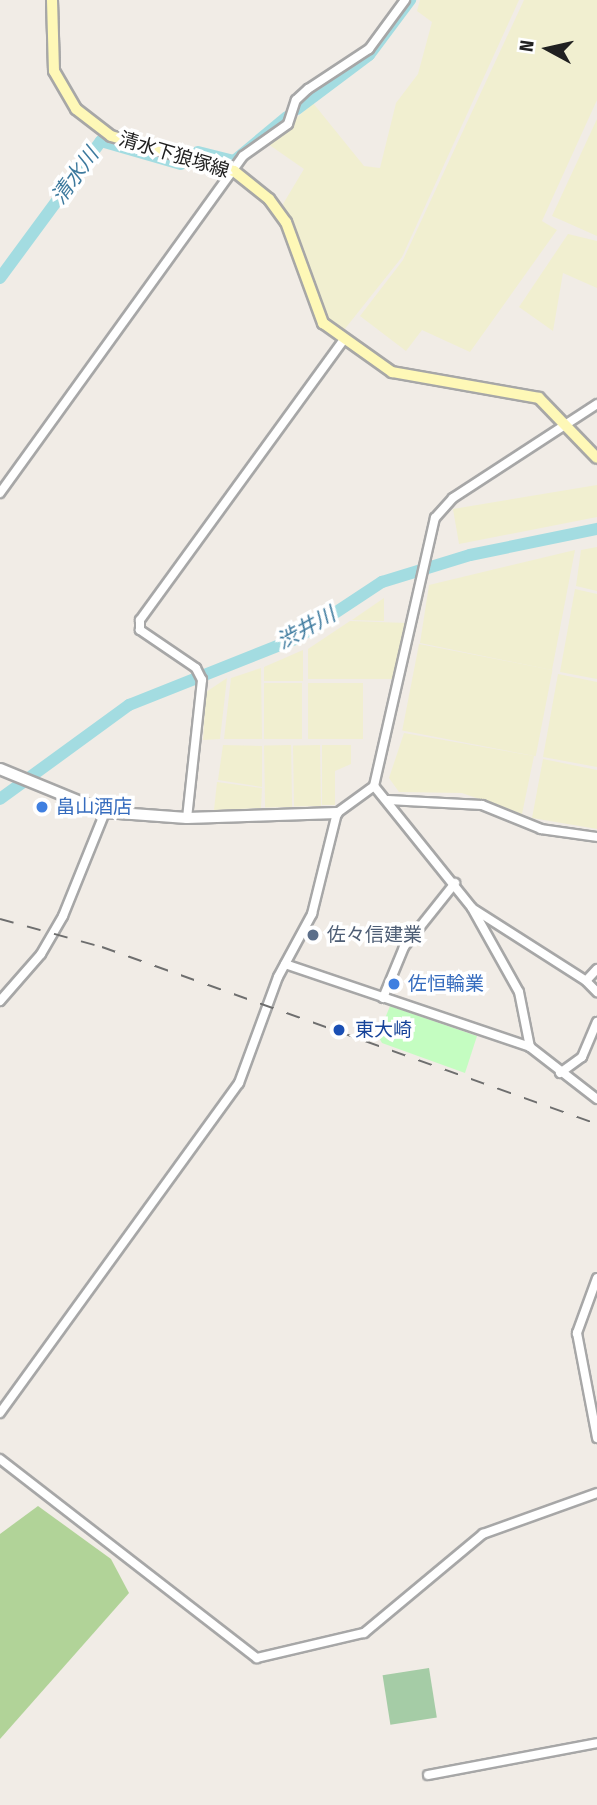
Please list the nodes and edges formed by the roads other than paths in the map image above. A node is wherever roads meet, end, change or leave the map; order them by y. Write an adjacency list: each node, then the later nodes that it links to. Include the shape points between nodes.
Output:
1 (52, 0): 3 (main road, 清水下狼塚線, via 51,56 76,109 111,136)
2 (405, 0): 3 (street, via 369,49 296,100 288,124 249,149)
3 (234, 171): 4 (main road, 清水下狼塚線, via 280,212 316,315); 8 (street)
4 (344, 339): 6 (main road, 清水下狼塚線, via 391,372 539,398); 14 (street, via 140,620 140,629 196,668 202,680)
5 (597, 404): 6 (street)
6 (570, 424): 7 (main road, 清水下狼塚線); 10 (street, via 453,498 430,527)
7 (597, 458)
8 (0, 493)
9 (0, 769): 12 (street, via 29,786)
10 (374, 786): 11 (street); 13 (street)
11 (388, 800): 15 (street, via 482,805 541,829); 16 (street)
12 (105, 812): 14 (street); 23 (street, via 63,916 41,954)
13 (337, 813): 14 (street); 18 (street, via 312,914)
14 (187, 818)
15 (597, 837)
16 (455, 883): 17 (street); 22 (street, via 404,947)
17 (472, 908): 20 (street); 25 (street, via 519,992)
18 (285, 964): 22 (street); 29 (street, via 239,1083)
19 (597, 969): 20 (street)
20 (586, 981): 21 (street)
21 (597, 992)
22 (383, 998): 25 (street)
23 (0, 1001)
24 (597, 1022): 26 (street, via 582,1057)
25 (530, 1047): 26 (street)
26 (560, 1073): 27 (street)
27 (597, 1099)
28 (597, 1278): 30 (street, via 577,1334)
29 (0, 1413)
30 (597, 1438)
31 (0, 1459): 32 (street, via 257,1658 364,1633 483,1534)
32 (597, 1493)
33 (597, 1743): 34 (street)
34 (428, 1775)

